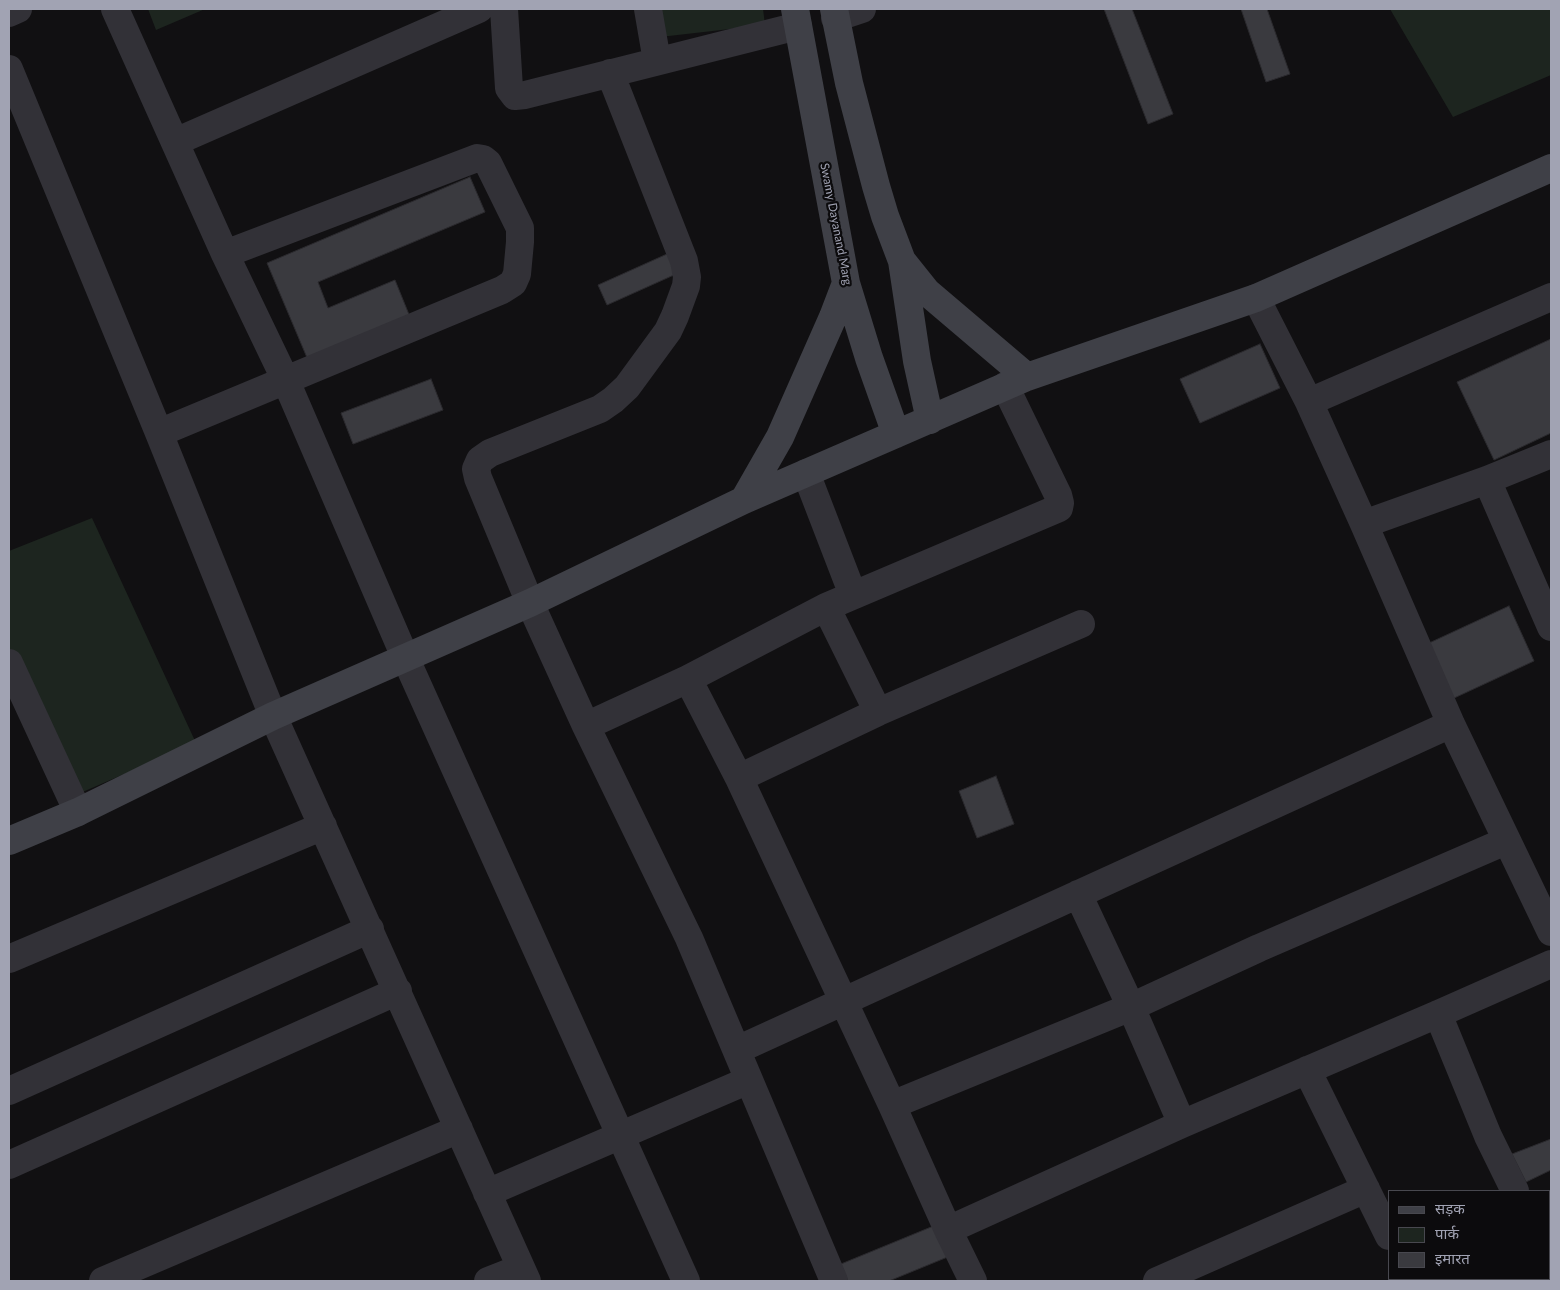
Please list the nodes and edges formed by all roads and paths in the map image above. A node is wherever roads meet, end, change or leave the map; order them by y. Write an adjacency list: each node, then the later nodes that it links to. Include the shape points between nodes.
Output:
1 (18, 9): 7 (street)
2 (115, 9): 13 (street)
3 (479, 9): 13 (street)
4 (504, 9): 12 (street, via 509,88 515,96)
5 (648, 9): 10 (street)
6 (862, 9): 8 (street)
7 (9, 13)
8 (835, 13): 16 (street, via 849,83 874,177)
9 (796, 17): 10 (street); 17 (street, Swamy Dayanand Marg)
10 (657, 62): 12 (street)
11 (9, 69): 24 (street)
12 (610, 73): 32 (street, via 684,261 686,286 668,331 627,387 613,400 600,410 490,452 480,460 476,470 478,478)
13 (175, 142): 15 (street)
14 (1551, 168): 19 (street)
15 (225, 254): 20 (street); 20 (street, via 477,158 488,163 516,218 520,242 513,283)
16 (902, 261): 21 (street, via 927,292); 23 (street, via 917,361)
17 (846, 283): 25 (street, Swamy Dayanand Marg); 29 (street, via 780,437)
18 (1551, 297): 22 (street)
19 (1256, 298): 21 (street); 22 (street)
20 (286, 381): 24 (street); 36 (street)
21 (1016, 382): 23 (street); 31 (street, via 1058,495 1059,508)
22 (1309, 402): 30 (street)
23 (930, 420): 25 (street)
24 (159, 433): 40 (street)
25 (896, 434): 27 (street)
26 (1551, 454): 28 (street)
27 (806, 473): 29 (street); 31 (street)
28 (1487, 480): 30 (street); 35 (street)
29 (744, 500): 32 (street)
30 (1364, 524): 41 (street)
31 (853, 595): 33 (street)
32 (530, 603): 36 (street); 42 (street)
33 (826, 607): 38 (street); 39 (street)
34 (1081, 624): 39 (street)
35 (1551, 628)
36 (405, 657): 40 (street); 64 (street)
37 (9, 663): 44 (street)
38 (688, 679): 42 (street); 43 (street)
39 (878, 712): 43 (street)
40 (273, 716): 44 (street); 45 (street)
41 (1451, 724): 47 (street); 48 (street)
42 (586, 726): 57 (street, via 689,938)
43 (739, 778): 54 (street)
44 (78, 812): 46 (street)
45 (322, 826): 49 (street); 51 (street)
46 (9, 841)
47 (1506, 841): 50 (street); 55 (street)
48 (1078, 894): 54 (street); 55 (street)
49 (370, 929): 53 (street); 60 (street)
50 (1551, 932)
51 (9, 959)
52 (1551, 964): 56 (street)
53 (398, 992): 63 (street); 65 (street)
54 (843, 1001): 57 (street); 61 (street)
55 (1131, 1007): 61 (street); 62 (street)
56 (1438, 1014): 58 (street); 67 (street, via 1488,1136)
57 (737, 1050): 59 (street)
58 (1307, 1070): 62 (street); 66 (street)
59 (749, 1080): 64 (street); 75 (street)
60 (9, 1091)
61 (892, 1105): 69 (street)
62 (1182, 1124): 69 (street)
63 (459, 1129): 68 (street); 72 (street)
64 (620, 1135): 68 (street); 74 (street)
65 (9, 1165)
66 (1366, 1188): 70 (street); 77 (street)
67 (1515, 1190)
68 (487, 1193): 71 (street)
69 (948, 1230): 76 (street)
70 (1388, 1234)
71 (524, 1274): 73 (street)
72 (103, 1281)
73 (488, 1281)
74 (686, 1281)
75 (834, 1281)
76 (972, 1281)
77 (1157, 1281)

